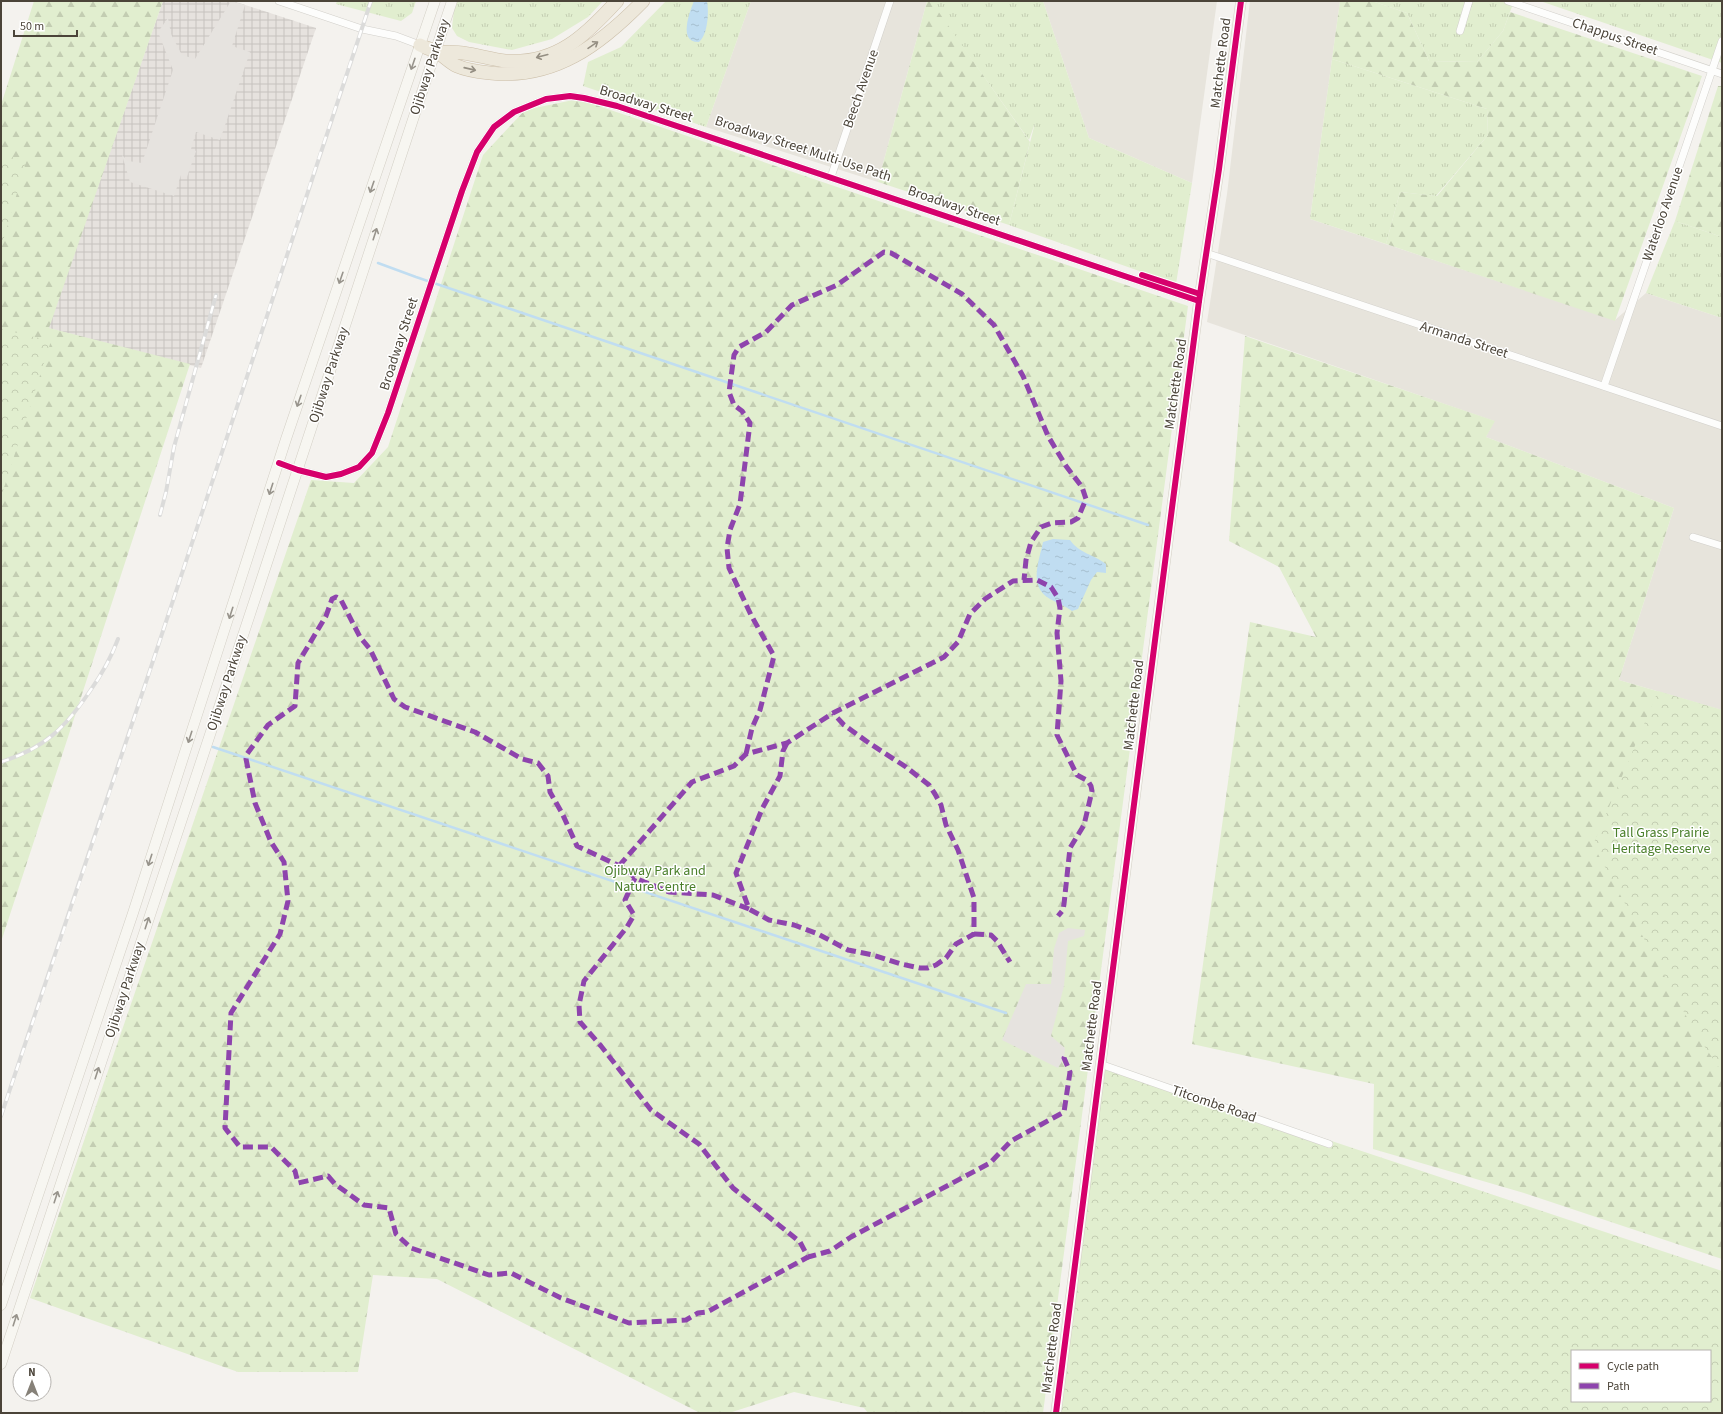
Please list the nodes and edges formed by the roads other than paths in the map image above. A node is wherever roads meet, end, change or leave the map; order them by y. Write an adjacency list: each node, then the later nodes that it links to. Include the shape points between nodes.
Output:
1 (279, 1): 12 (street, via 362,29 396,36)
2 (435, 1): 12 (main road, Ojibway Parkway)
3 (452, 1): 13 (main road, Ojibway Parkway)
4 (617, 1): 13 (highway, one-way to 13, via 592,29 552,54 529,60 507,61 462,53)
5 (643, 1): 13 (highway, one-way to 5, via 457,66 481,72 502,74 539,71 593,46 625,20)
6 (890, 1): 16 (street, Beech Avenue)
7 (1241, 1): 17 (main road, Matchette Road)
8 (1469, 1): 10 (street)
9 (1508, 1): 14 (street, Chappus Street)
10 (1460, 31)
11 (1722, 41): 14 (street, Waterloo Avenue)
12 (420, 46): 13 (highway); 21 (main road, Ojibway Parkway, one-way to 21)
13 (436, 52): 22 (main road, Ojibway Parkway, one-way to 13)
14 (1712, 70): 15 (street, Chappus Street); 19 (street, Waterloo Avenue)
15 (1722, 74)
16 (831, 178): 18 (street, Broadway Street); 22 (street, Broadway Street, via 617,106 584,98 570,96 546,99 514,112 494,127 477,152 372,453 359,467 341,474 326,477)
17 (1206, 253): 18 (main road, Matchette Road); 19 (street, Armanda Street)
18 (1199, 301): 25 (main road, Matchette Road)
19 (1604, 386): 20 (street, Armanda Street)
20 (1722, 426)
21 (279, 463): 22 (street, Broadway Street); 27 (main road, Ojibway Parkway, one-way to 27, via 133,913)
22 (298, 470): 28 (main road, Ojibway Parkway, one-way to 22)
23 (1693, 537): 24 (street)
24 (1722, 546)
25 (1100, 1064): 26 (street, Titcombe Road); 29 (main road, Matchette Road)
26 (1328, 1144)
27 (1, 1305)
28 (1, 1364)
29 (1056, 1413)

